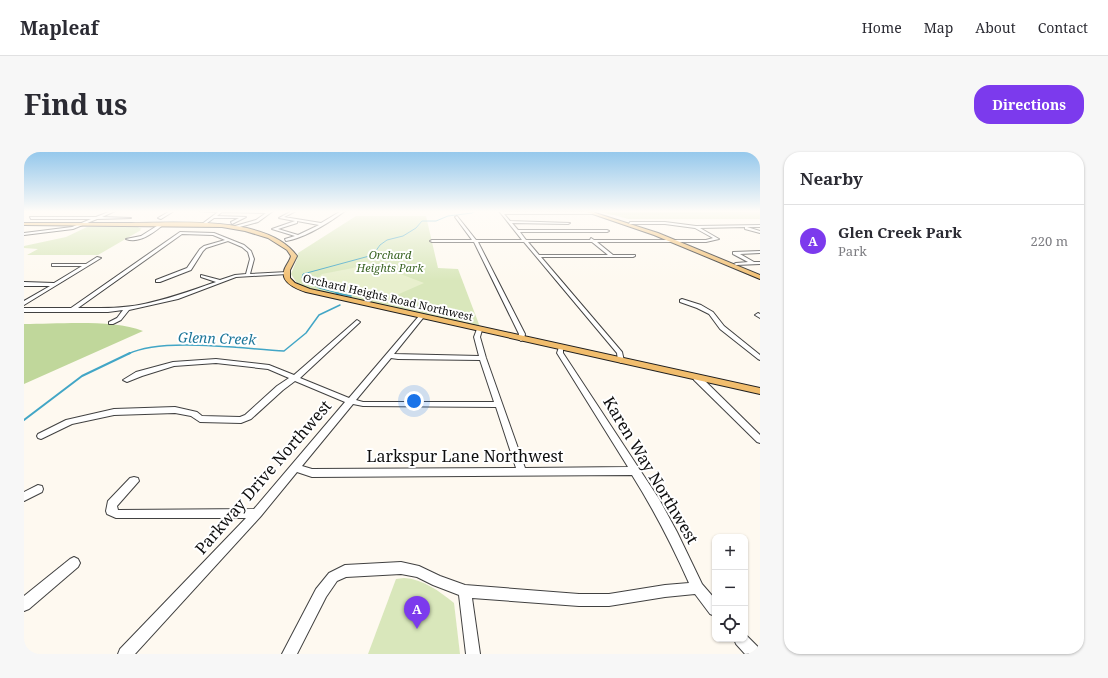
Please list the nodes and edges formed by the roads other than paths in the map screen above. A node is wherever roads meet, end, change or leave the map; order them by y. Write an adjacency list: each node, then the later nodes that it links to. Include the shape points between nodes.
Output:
1 (145, 234): 13 (street)
2 (179, 234): 47 (street)
3 (213, 234): 15 (street)
4 (263, 234): 17 (main road, Orchard Heights Road Northwest)
5 (289, 234): 14 (street)
6 (301, 234): 14 (street)
7 (470, 234): 19 (street)
8 (521, 234): 20 (street)
9 (585, 234): 16 (street)
10 (655, 234): 21 (main road)
11 (662, 234): 22 (main road)
12 (709, 234): 22 (street, via 717,239)
13 (140, 237)
14 (296, 237): 17 (street)
15 (229, 240): 36 (street, via 243,246 252,255); 39 (street, via 205,247 189,269)
16 (592, 240): 20 (street); 21 (street); 26 (street)
17 (283, 241): 35 (main road, Orchard Heights Road Northwest, via 294,256)
18 (432, 241): 19 (street)
19 (475, 241): 20 (street); 52 (street, via 522,334)
20 (526, 241): 24 (street)
21 (673, 241): 22 (street); 37 (main road)
22 (680, 241): 32 (main road)
23 (760, 252): 30 (street, via 735,253)
24 (540, 256): 25 (street); 57 (street, via 620,353)
25 (597, 256): 26 (street); 29 (street)
26 (612, 256): 27 (street)
27 (633, 256)
28 (99, 258): 34 (street)
29 (602, 260)
30 (753, 263): 31 (street); 32 (street)
31 (760, 263)
32 (736, 264): 37 (main road)
33 (54, 265): 34 (street)
34 (87, 265): 42 (street)
35 (287, 272): 36 (street); 48 (main road, Orchard Heights Road Northwest, via 291,282 308,291)
36 (248, 274): 40 (street)
37 (760, 275)
38 (204, 276): 40 (street)
39 (158, 281)
40 (219, 281): 45 (street, via 168,301)
41 (24, 284): 42 (street)
42 (55, 284): 44 (street)
43 (682, 301): 56 (street, via 710,312 720,326)
44 (24, 303)
45 (127, 309): 47 (street); 50 (street)
46 (24, 310): 47 (street)
47 (72, 310)
48 (421, 317): 51 (main road, Orchard Heights Road Northwest); 54 (street, Parkway Drive Northwest)
49 (357, 322): 58 (street)
50 (111, 323)
51 (479, 330): 52 (main road, Orchard Heights Road Northwest); 55 (street, via 477,337)
52 (521, 339): 53 (main road, Orchard Heights Road Northwest)
53 (561, 348): 57 (main road, Orchard Heights Road Northwest); 67 (street, Karen Way Northwest, via 560,353)
54 (388, 355): 55 (street); 62 (street, Parkway Drive Northwest)
55 (483, 358): 63 (street)
56 (760, 358)
57 (621, 362): 59 (main road, Orchard Heights Road Northwest)
58 (294, 377): 60 (street, via 269,367 208,360 173,364); 62 (street); 64 (street, via 248,417 241,420 200,419 194,414 176,410 114,412 69,422)
59 (697, 378): 61 (main road, Orchard Heights Road Northwest); 65 (street)
60 (127, 380)
61 (760, 391)
62 (350, 401): 63 (street, via 363,404); 66 (street, Parkway Drive Northwest)
63 (499, 404): 68 (street)
64 (41, 436)
65 (760, 440)
66 (295, 468): 68 (street, Larkspur Lane Northwest, via 312,473); 72 (street, Parkway Drive Northwest)
67 (635, 471): 68 (street, Larkspur Lane Northwest); 74 (street, Karen Way Northwest, via 673,535)
68 (522, 472)
69 (134, 481): 72 (street, via 112,504 111,511 116,514)
70 (38, 489): 71 (street)
71 (24, 497)
72 (257, 513): 79 (street, Parkway Drive Northwest)
73 (74, 563): 76 (street)
74 (698, 588): 75 (street, via 665,590 602,600); 77 (street, Karen Way Northwest)
75 (465, 591): 80 (street, via 419,572 401,568 345,571 333,577 321,593); 81 (street)
76 (24, 604)
77 (713, 606)
78 (744, 642): 82 (street)
79 (125, 654)
80 (289, 654)
81 (473, 654)
82 (755, 654)

